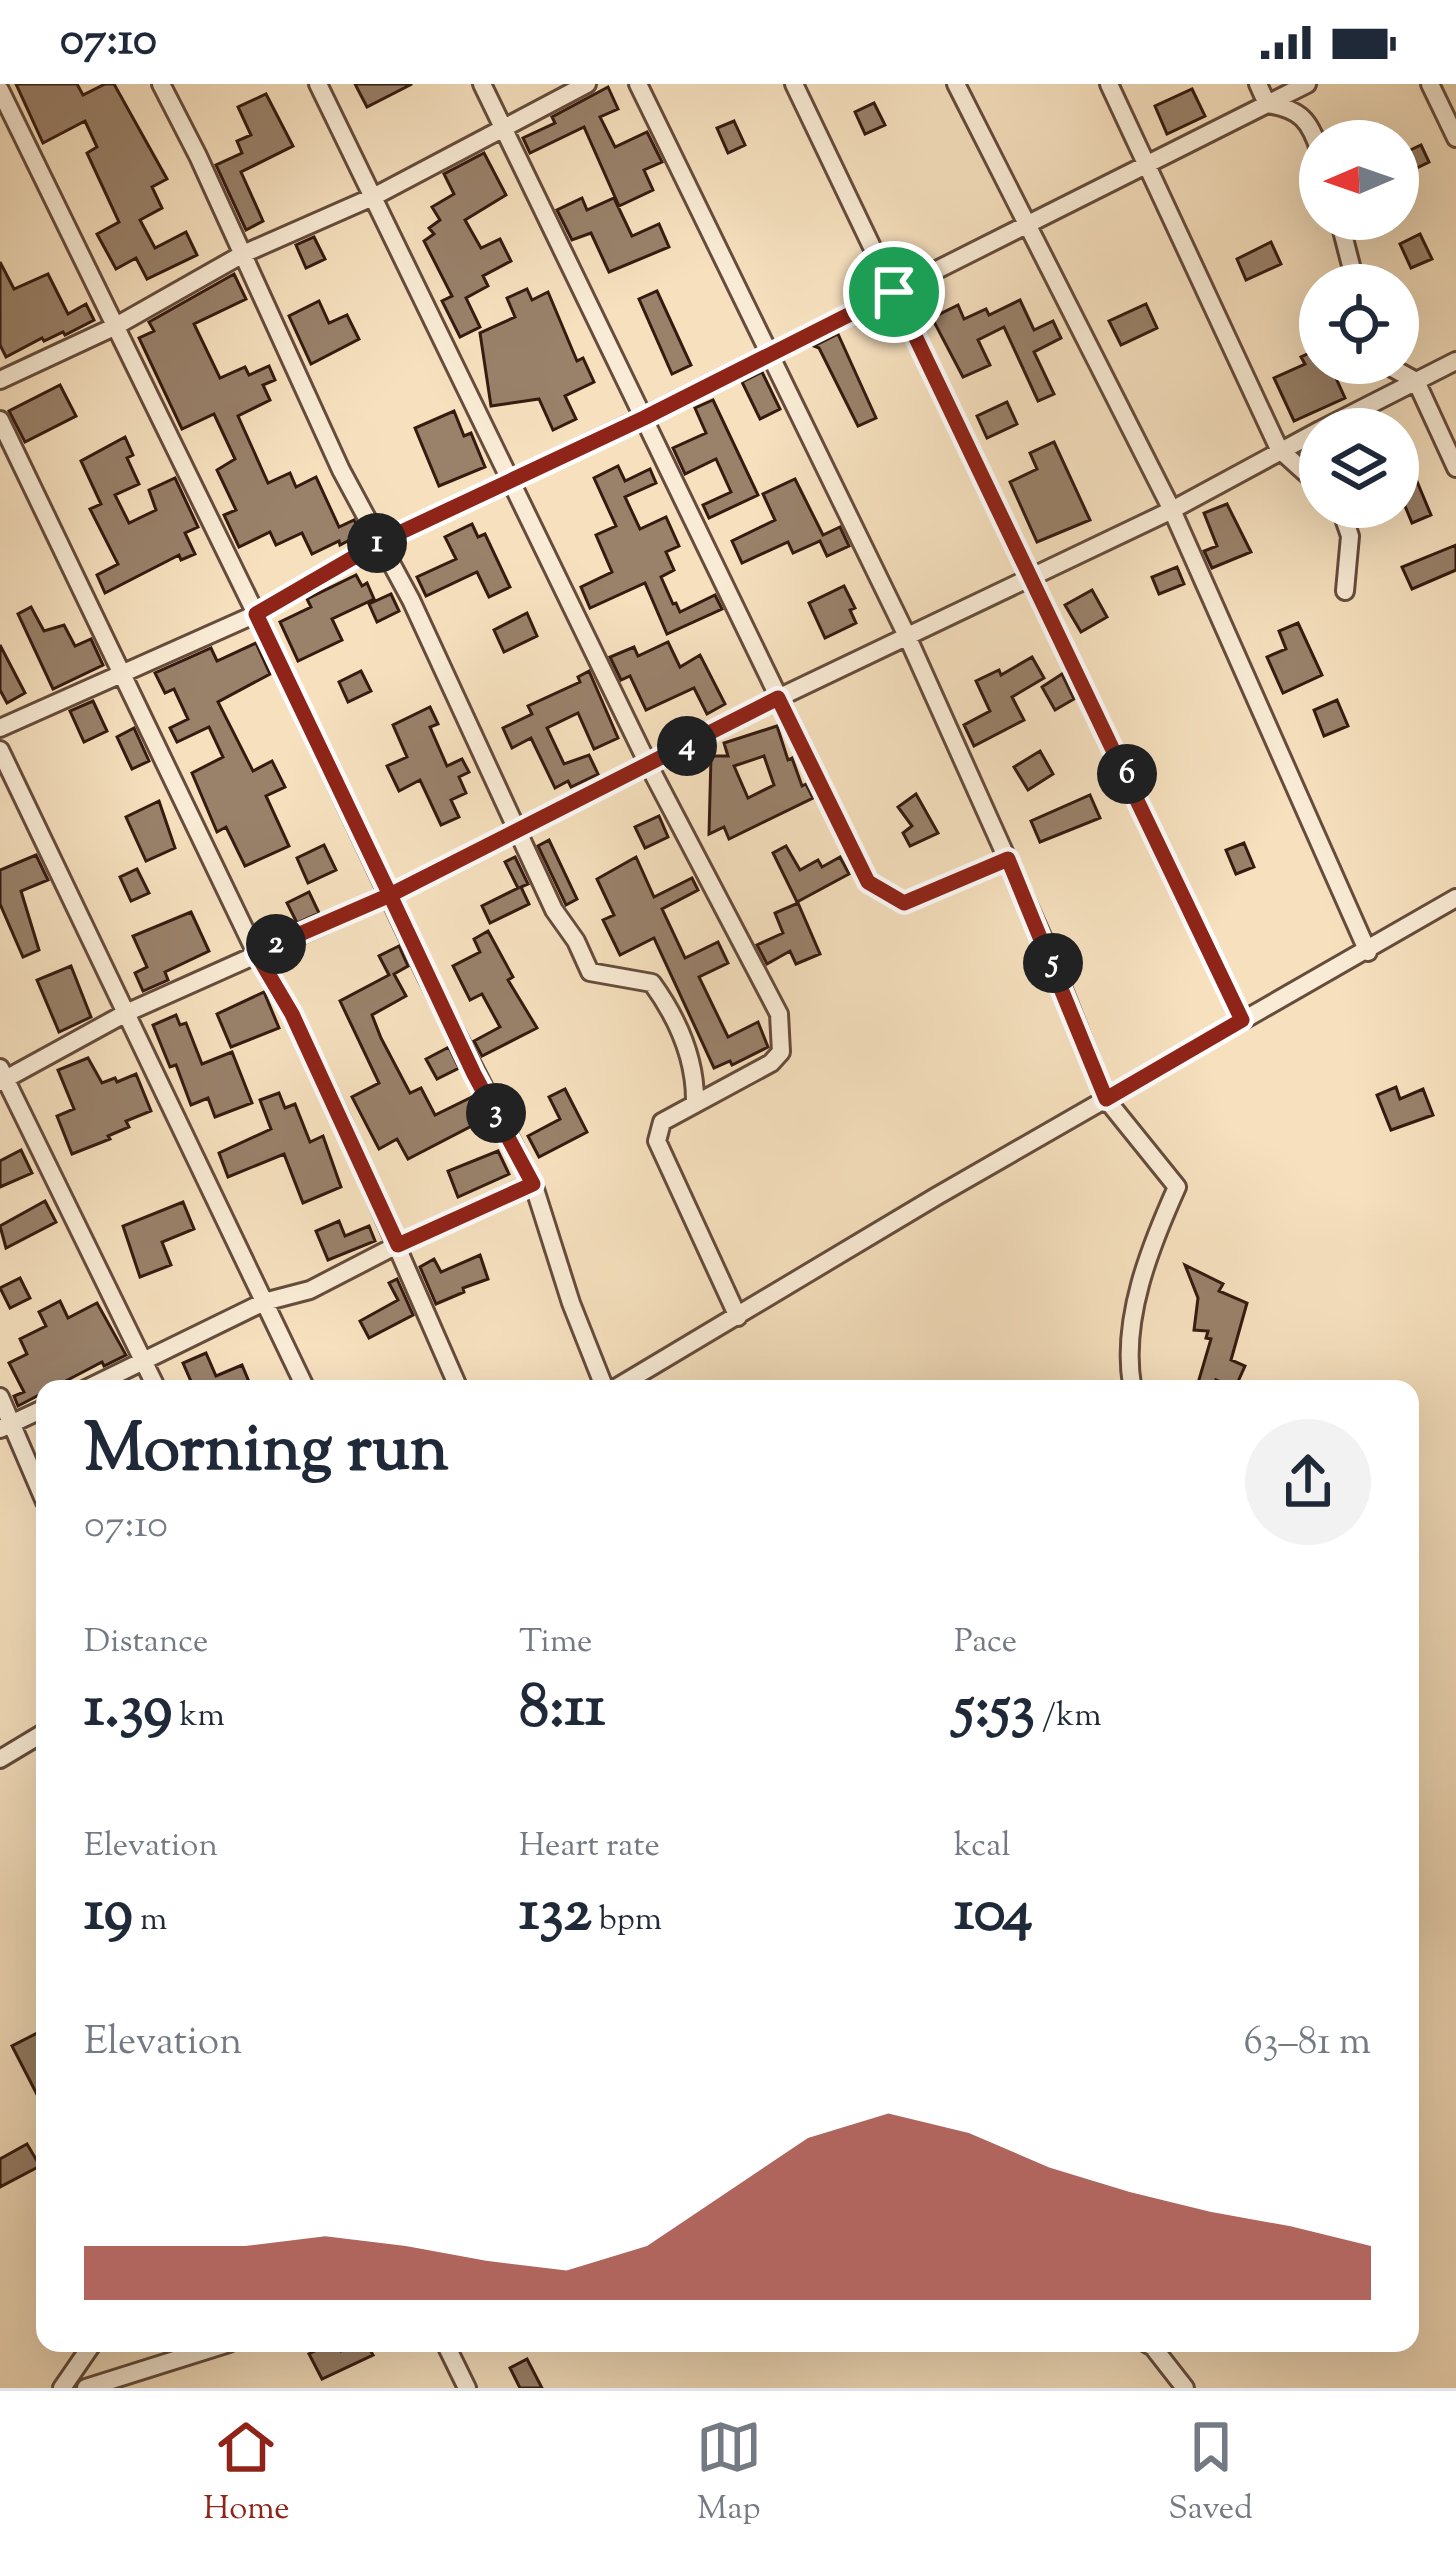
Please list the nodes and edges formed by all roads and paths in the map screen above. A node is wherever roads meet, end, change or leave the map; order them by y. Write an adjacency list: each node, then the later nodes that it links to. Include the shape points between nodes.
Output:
1 (161, 84): 20 (street)
2 (317, 84): 18 (street)
3 (482, 84): 15 (street)
4 (587, 84): 15 (street)
5 (638, 84): 23 (street)
6 (794, 84): 21 (street)
7 (956, 84): 19 (street)
8 (1108, 84): 17 (street)
9 (1258, 84): 13 (street)
10 (1306, 84): 13 (street)
11 (1430, 84): 16 (street)
12 (0, 90): 22 (street)
13 (1268, 104): 14 (street, via 1294,108); 17 (street)
14 (1305, 120)
15 (503, 127): 18 (street); 30 (street)
16 (1456, 138)
17 (1146, 164): 19 (street); 33 (street)
18 (375, 196): 20 (street); 36 (street)
19 (1026, 225): 21 (street); 37 (street)
20 (243, 254): 22 (street); 39 (street)
21 (894, 292): 23 (street); 40 (street)
22 (116, 326): 25 (street); 42 (street)
23 (768, 355): 30 (street); 43 (street)
24 (1456, 361): 26 (street)
25 (0, 380)
26 (1419, 380)
27 (1410, 384): 29 (street)
28 (1417, 384): 35 (street)
29 (1363, 408)
30 (644, 418): 36 (street); 45 (street)
31 (0, 420): 44 (street)
32 (1299, 439): 33 (street)
33 (1279, 449): 34 (street); 37 (street)
34 (1299, 467)
35 (1456, 467)
36 (511, 477): 39 (street); 48 (street)
37 (1172, 511): 40 (street); 53 (street)
38 (1347, 528): 41 (street)
39 (380, 542): 42 (street); 49 (street)
40 (1033, 577): 43 (street); 56 (street)
41 (1345, 592)
42 (256, 614): 44 (street); 51 (street)
43 (908, 636): 45 (street); 50 (street)
44 (123, 675): 46 (street); 54 (street)
45 (778, 698): 48 (street); 50 (street, via 868,882 904,903)
46 (0, 728)
47 (0, 750): 55 (street)
48 (649, 766): 49 (street); 59 (street, via 779,1014 781,1052 771,1063)
49 (520, 831): 51 (street); 59 (street, via 590,972 652,983 672,1012 696,1076)
50 (1008, 859): 58 (street)
51 (390, 895): 54 (street); 60 (street)
52 (1456, 898): 53 (street)
53 (1368, 952): 56 (street)
54 (256, 953): 55 (street); 61 (street)
55 (126, 1013): 57 (street); 62 (street)
56 (1242, 1020): 58 (street)
57 (2, 1077): 64 (street)
58 (1106, 1099): 63 (street); 71 (street, via 1177,1187 1151,1244 1127,1355)
59 (695, 1104): 63 (street, via 662,1122 657,1141)
60 (533, 1184): 61 (street); 69 (street)
61 (398, 1245): 62 (street, via 310,1290); 68 (street)
62 (265, 1302): 64 (street); 67 (street)
63 (738, 1318): 70 (street)
64 (144, 1362): 65 (street); 66 (street)
65 (105, 1380)
66 (153, 1380)
67 (302, 1380)
68 (455, 1380)
69 (601, 1380)
70 (627, 1380)
71 (1131, 1380)
72 (0, 1397): 74 (street)
73 (36, 1412): 74 (street)
74 (6, 1426): 75 (street)
75 (36, 1484)
76 (36, 1737): 77 (street)
77 (0, 1759)
78 (86, 2352): 82 (street)
79 (200, 2352): 83 (street)
80 (449, 2352): 84 (street)
81 (1154, 2352): 85 (street)
82 (62, 2388)
83 (86, 2388)
84 (467, 2388)
85 (1185, 2388)

